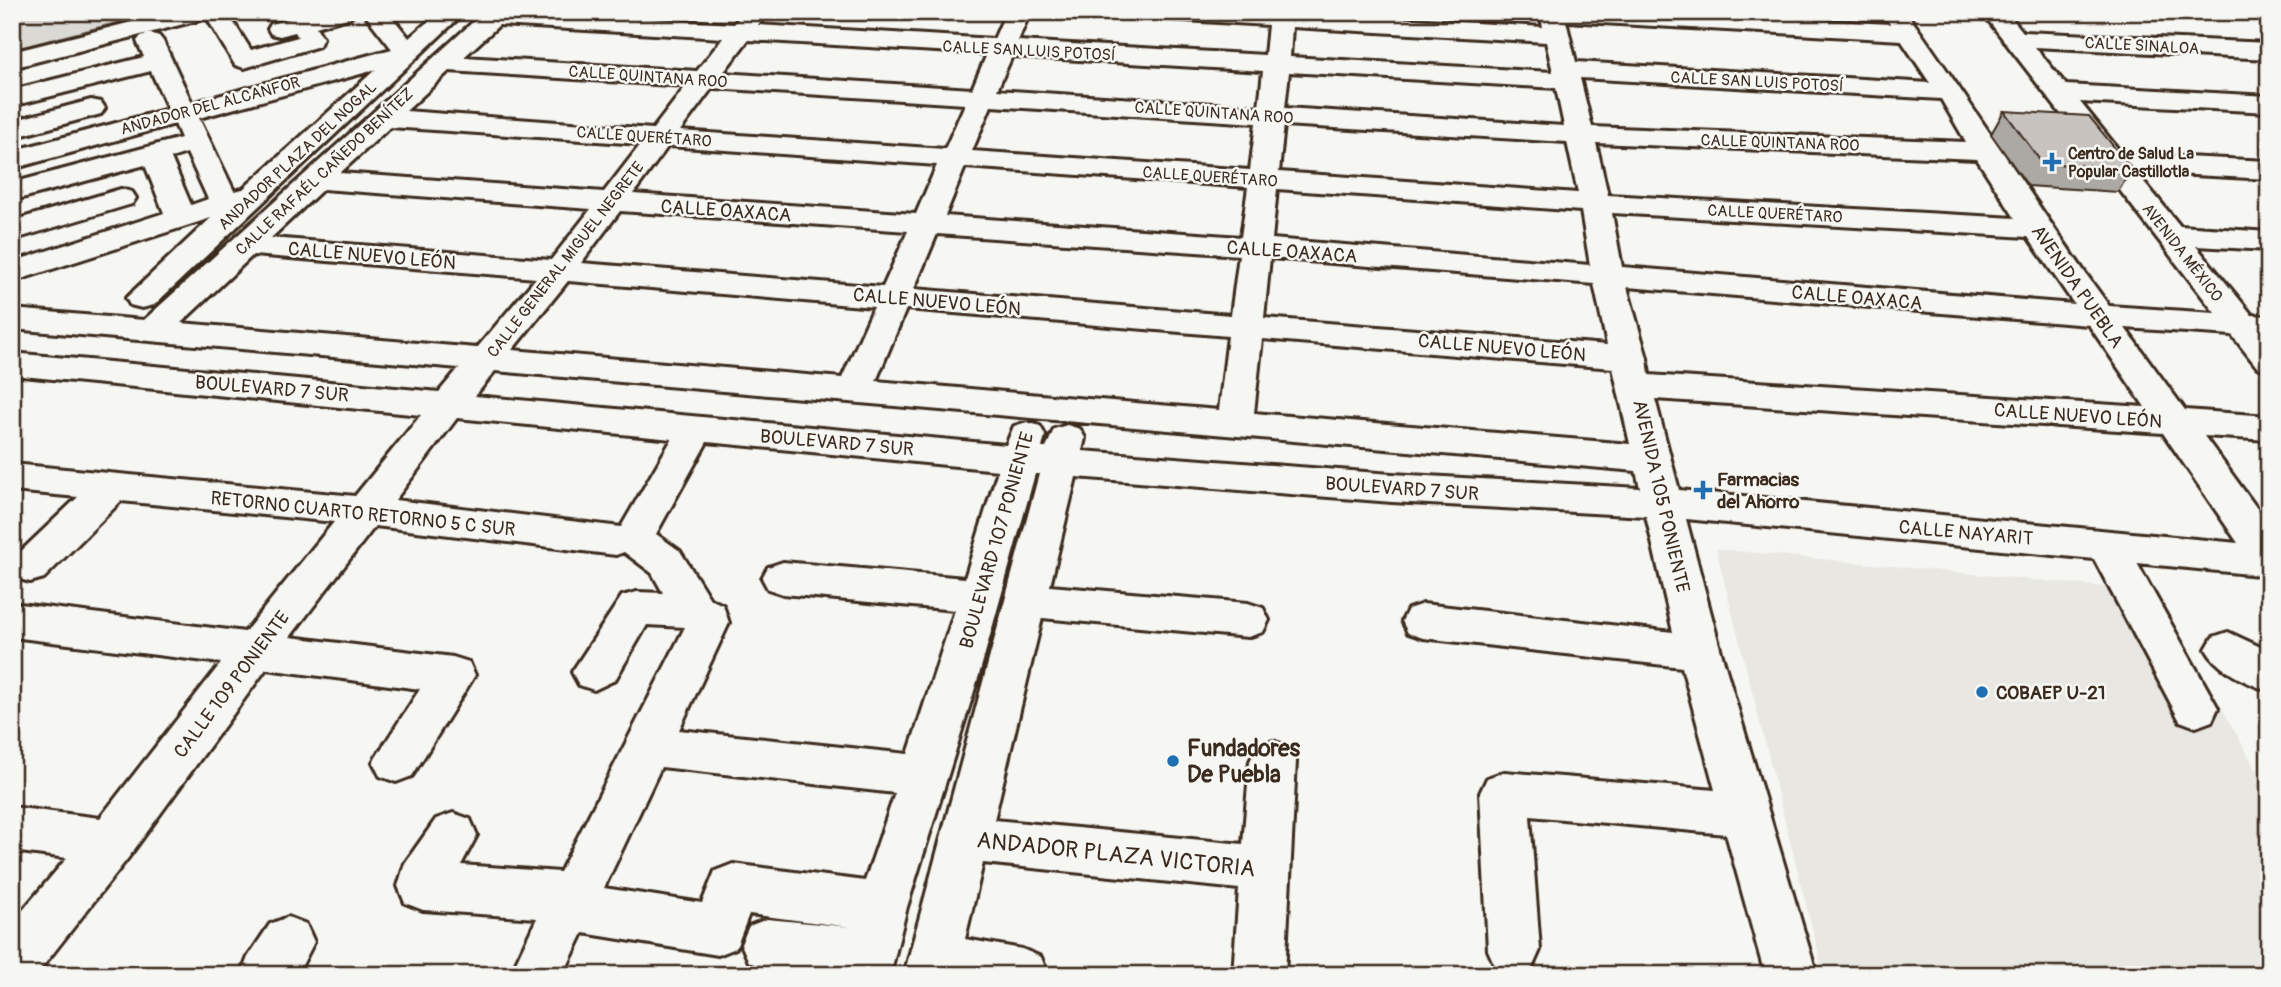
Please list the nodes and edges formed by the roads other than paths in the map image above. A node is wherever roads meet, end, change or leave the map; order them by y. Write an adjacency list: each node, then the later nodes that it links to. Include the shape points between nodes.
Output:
1 (201, 12): 21 (street)
2 (215, 12): 3 (street, via 244,60 249,60 310,41 302,23)
3 (342, 12)
4 (374, 12): 20 (street)
5 (453, 12): 20 (street, ANDADOR PLAZA DEL NOGAL)
6 (1018, 12): 18 (street)
7 (1168, 12): 12 (street)
8 (1433, 12): 9 (street)
9 (1443, 12)
10 (1994, 12): 17 (street, AVENIDA MÉXICO)
11 (495, 15): 15 (street, CALLE SAN LUIS POTOSÍ); 22 (street, CALLE RAFAÉL CAÑEDO BENÍTEZ)
12 (1280, 15): 13 (street); 23 (street)
13 (1348, 17): 14 (street)
14 (1554, 20): 16 (street); 24 (street, AVENIDA 105 PONIENTE)
15 (749, 22): 18 (street, CALLE SAN LUIS POTOSÍ); 25 (street, CALLE GENERAL MIGUEL NEGRETE)
16 (1902, 23): 35 (street, AVENIDA PUEBLA)
17 (2015, 39): 19 (street, CALLE SINALOA); 27 (street, AVENIDA MÉXICO)
18 (1004, 48): 23 (street, CALLE SAN LUIS POTOSÍ); 28 (street)
19 (2269, 51)
20 (408, 53): 32 (street, ANDADOR DEL ALCANFOR); 51 (street, ANDADOR PLAZA DEL NOGAL)
21 (12, 60)
22 (442, 63): 25 (street, CALLE QUINTANA ROO); 34 (street, CALLE RAFAÉL CAÑEDO BENÍTEZ)
23 (1277, 65): 24 (street, CALLE SAN LUIS POTOSÍ); 33 (street)
24 (1564, 75): 35 (street, CALLE SAN LUIS POTOSÍ); 40 (street, AVENIDA 105 PONIENTE)
25 (704, 79): 28 (street, CALLE QUINTANA ROO); 41 (street, CALLE GENERAL MIGUEL NEGRETE)
26 (79, 81): 29 (street); 31 (street); 32 (street, via 154,51)
27 (2057, 93): 30 (street); 37 (street, AVENIDA MÉXICO)
28 (981, 97): 33 (street, CALLE QUINTANA ROO); 44 (street)
29 (12, 98)
30 (2269, 104)
31 (91, 108): 38 (street); 39 (street)
32 (181, 114): 39 (street, ANDADOR DEL ALCANFOR); 42 (street)
33 (1269, 116): 40 (street, CALLE QUINTANA ROO); 48 (street)
34 (382, 118): 41 (street, CALLE QUERÉTARO); 49 (street, CALLE RAFAÉL CAÑEDO BENÍTEZ)
35 (1973, 121): 40 (street, CALLE QUINTANA ROO); 59 (street, AVENIDA PUEBLA)
36 (2045, 124): 37 (street)
37 (2084, 127): 46 (street, AVENIDA MÉXICO)
38 (12, 129)
39 (104, 133): 45 (street, ANDADOR DEL ALCANFOR)
40 (1578, 134): 54 (street, AVENIDA 105 PONIENTE)
41 (660, 137): 44 (street, CALLE QUERÉTARO); 53 (street, CALLE GENERAL MIGUEL NEGRETE)
42 (198, 142): 43 (street); 55 (street)
43 (155, 153): 50 (street); 56 (street)
44 (955, 158): 48 (street, CALLE QUERÉTARO); 57 (street)
45 (13, 160): 50 (street)
46 (2112, 162): 47 (street); 60 (street, AVENIDA MÉXICO)
47 (2269, 170)
48 (1262, 179): 54 (street, CALLE QUERÉTARO); 63 (street)
49 (314, 180): 53 (street, CALLE OAXACA); 62 (street, CALLE RAFAÉL CAÑEDO BENÍTEZ)
50 (22, 189): 58 (street)
51 (255, 194): 55 (street); 68 (street, ANDADOR PLAZA DEL NOGAL)
52 (121, 198): 58 (street)
53 (611, 202): 57 (street, CALLE OAXACA); 64 (street, CALLE GENERAL MIGUEL NEGRETE)
54 (1595, 203): 59 (street, CALLE QUERÉTARO); 66 (street, AVENIDA 105 PONIENTE)
55 (225, 204): 56 (street)
56 (181, 218): 65 (street)
57 (926, 224): 63 (street, CALLE OAXACA); 67 (street)
58 (22, 228)
59 (2037, 228): 69 (street, AVENIDA PUEBLA)
60 (2170, 235): 61 (street); 72 (street, AVENIDA MÉXICO)
61 (2269, 241)
62 (244, 245): 64 (street, CALLE NUEVO LEÓN); 68 (street, CALLE RAFAÉL CAÑEDO BENÍTEZ)
63 (1254, 247): 66 (street, CALLE OAXACA); 71 (street)
64 (559, 271): 67 (street, CALLE NUEVO LEÓN); 73 (street, CALLE GENERAL MIGUEL NEGRETE)
65 (12, 272)
66 (1608, 277): 69 (street, CALLE OAXACA); 76 (street, AVENIDA 105 PONIENTE)
67 (894, 298): 71 (street, CALLE NUEVO LEÓN); 77 (street)
68 (147, 314): 70 (street); 73 (street)
69 (2100, 316): 72 (street, CALLE OAXACA); 80 (street, AVENIDA PUEBLA)
70 (12, 319)
71 (1246, 327): 76 (street, CALLE NUEVO LEÓN); 81 (street)
72 (2255, 327): 74 (street, AVENIDA MÉXICO)
73 (487, 358): 77 (street); 78 (street, CALLE GENERAL MIGUEL NEGRETE)
74 (2269, 359)
75 (12, 364): 78 (street, BOULEVARD 7 SUR)
76 (1633, 372): 80 (street, CALLE NUEVO LEÓN); 84 (street, AVENIDA 105 PONIENTE)
77 (854, 391): 79 (street)
78 (448, 405): 83 (street, BOULEVARD 7 SUR); 89 (street, CALLE 109 PONIENTE)
79 (1055, 408): 81 (street); 85 (street, BOULEVARD 107 PONIENTE)
80 (2173, 422): 82 (street, CALLE NUEVO LEÓN); 92 (street, AVENIDA PUEBLA)
81 (1235, 423): 84 (street)
82 (2269, 428)
83 (696, 429): 85 (street, BOULEVARD 7 SUR); 97 (street, via 634,539 666,562)
84 (1652, 459): 88 (street, AVENIDA 105 PONIENTE)
85 (1040, 461): 88 (street, BOULEVARD 7 SUR); 95 (street, BOULEVARD 107 PONIENTE); 96 (street, BOULEVARD 107 PONIENTE)
86 (12, 477): 87 (street, RETORNO CUARTO RETORNO 5 C SUR)
87 (111, 488): 89 (street, RETORNO CUARTO RETORNO 5 C SUR); 93 (street)
88 (1662, 503): 91 (street, CALLE NAYARIT); 103 (street, AVENIDA 105 PONIENTE)
89 (365, 512): 90 (street, RETORNO CUARTO RETORNO 5 C SUR); 102 (street, CALLE 109 PONIENTE)
90 (615, 540)
91 (2106, 545): 92 (street, CALLE NAYARIT); 108 (street)
92 (2269, 559)
93 (30, 567)
94 (783, 578): 95 (street)
95 (980, 596): 106 (street, BOULEVARD 107 PONIENTE)
96 (1026, 600): 98 (street); 107 (street, BOULEVARD 107 PONIENTE)
97 (701, 614): 104 (street, via 638,608); 109 (street, via 708,623)
98 (1248, 620)
99 (12, 621): 102 (street)
100 (1423, 621): 103 (street)
101 (2228, 649): 105 (street)
102 (256, 651): 111 (street, via 453,675); 117 (street, CALLE 109 PONIENTE)
103 (1699, 652): 113 (street, AVENIDA 105 PONIENTE)
104 (594, 671)
105 (2269, 673)
106 (957, 675): 107 (street, BOULEVARD 107 PONIENTE); 112 (street, BOULEVARD 107 PONIENTE)
107 (1006, 680): 116 (street, BOULEVARD 107 PONIENTE)
108 (2196, 708)
109 (647, 746): 112 (street); 119 (street)
110 (1273, 761): 118 (street, ANDADOR PLAZA VICTORIA)
111 (396, 762)
112 (925, 776): 120 (street, BOULEVARD 107 PONIENTE)
113 (1747, 814): 122 (street, via 1504,793); 129 (street, AVENIDA 105 PONIENTE)
114 (27, 831): 117 (street)
115 (453, 835): 119 (street, via 423,879 423,886)
116 (965, 839): 118 (street, ANDADOR PLAZA VICTORIA); 125 (street, BOULEVARD 107 PONIENTE)
117 (111, 842): 123 (street, CALLE 109 PONIENTE)
118 (1267, 869): 128 (street, ANDADOR PLAZA VICTORIA)
119 (571, 902): 120 (street, via 718,930 733,888); 126 (street)
120 (882, 907): 124 (street, BOULEVARD 107 PONIENTE)
121 (766, 943): 124 (street)
122 (1514, 950)
123 (12, 964)
124 (867, 965)
125 (932, 967): 127 (street)
126 (536, 975)
127 (1022, 975)
128 (1259, 975)
129 (1791, 975)

